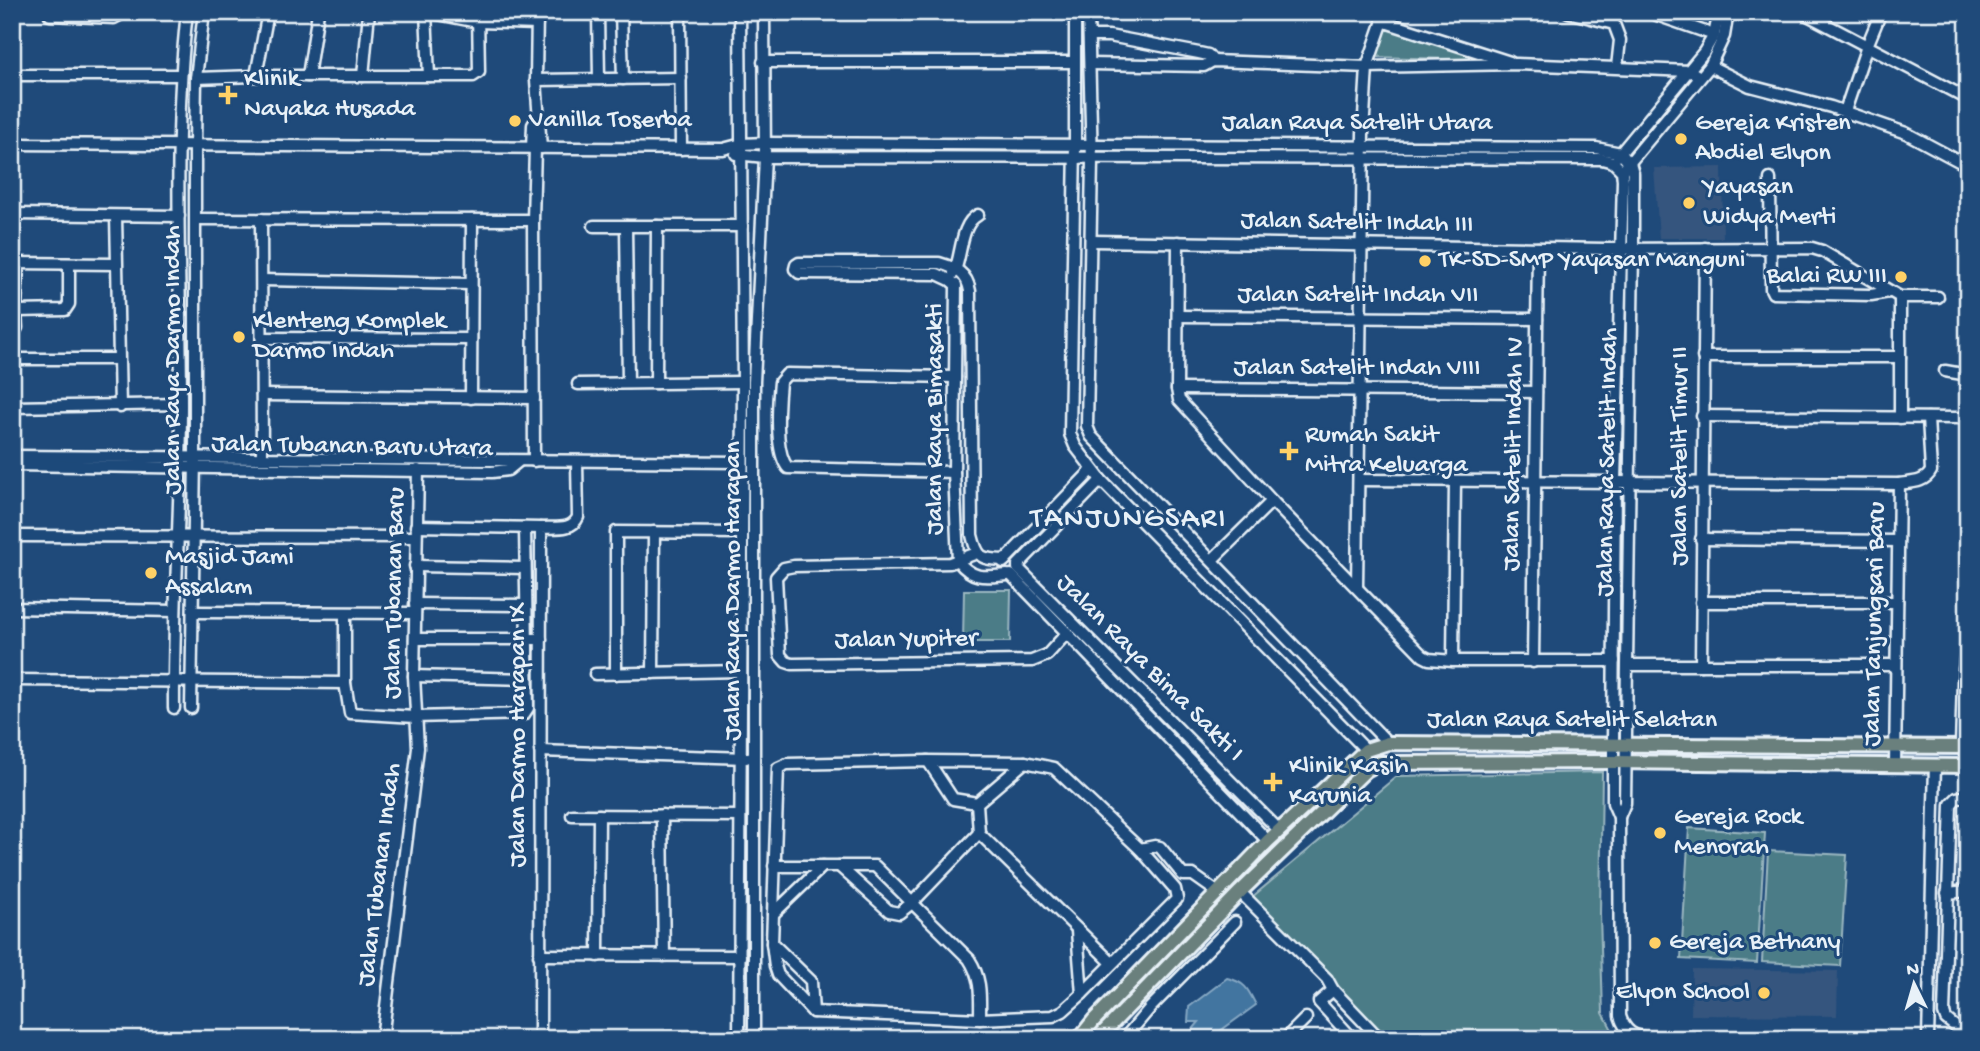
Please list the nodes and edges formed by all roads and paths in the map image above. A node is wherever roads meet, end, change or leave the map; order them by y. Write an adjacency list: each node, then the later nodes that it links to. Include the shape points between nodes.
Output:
1 (125, 12): 21 (street, via 114,18)
2 (187, 12): 41 (street)
3 (204, 12): 47 (street, Jalan Raya Darmo Indah)
4 (268, 12): 42 (street)
5 (318, 12): 43 (street)
6 (369, 12): 44 (street)
7 (427, 12): 24 (street); 45 (street)
8 (537, 12): 26 (street)
9 (598, 12): 49 (street)
10 (621, 12): 50 (street)
11 (680, 12): 48 (street)
12 (740, 12): 56 (street, Jalan Raya Darmo Harapan)
13 (764, 12): 32 (street, Jalan Raya Darmo Harapan)
14 (1074, 12): 33 (street)
15 (1088, 12): 29 (street)
16 (1569, 12): 36 (street, via 1614,24 1620,40)
17 (1648, 12): 23 (street)
18 (1719, 12): 28 (street)
19 (1728, 12): 37 (street, via 1724,36)
20 (1881, 12): 30 (street)
21 (50, 13): 27 (street)
22 (1803, 13): 30 (street)
23 (1659, 14): 28 (street)
24 (478, 17): 26 (street); 45 (street, via 477,74)
25 (1384, 17): 35 (street); 38 (street)
26 (537, 24): 51 (street)
27 (48, 27)
28 (1714, 35): 39 (street)
29 (1089, 36): 31 (street, via 1199,53); 34 (street)
30 (1867, 46): 52 (street); 53 (street)
31 (1213, 61): 34 (street, via 1204,66); 38 (street)
32 (763, 62): 33 (street); 54 (street, Jalan Raya Darmo Harapan)
33 (1075, 62): 57 (street)
34 (1090, 64): 58 (street)
35 (1517, 64): 36 (street); 38 (street)
36 (1617, 66): 39 (street)
37 (1710, 66): 46 (street); 53 (street, via 1750,86)
38 (1367, 67): 59 (street)
39 (1690, 71): 46 (street); 65 (street)
40 (12, 75): 41 (street)
41 (180, 75): 60 (street)
42 (256, 76): 43 (street); 47 (street)
43 (308, 76): 44 (street)
44 (363, 76): 45 (street)
45 (429, 76)
46 (1700, 77): 73 (street)
47 (196, 78): 61 (street, Jalan Raya Darmo Indah)
48 (681, 78): 50 (street); 63 (street)
49 (599, 79): 50 (street); 51 (street)
50 (623, 79)
51 (536, 80): 62 (street)
52 (1968, 99)
53 (1845, 111): 72 (street, via 1912,135)
54 (762, 143): 56 (street, Jalan Raya Satelit Utara); 57 (street, Jalan Raya Satelit Utara); 67 (street, Jalan Raya Darmo Harapan)
55 (12, 144): 60 (street)
56 (743, 144): 64 (street, Jalan Raya Satelit Utara); 66 (street, Jalan Raya Darmo Harapan)
57 (1075, 145): 58 (street, Jalan Raya Satelit Utara); 68 (street)
58 (1092, 145): 59 (street, Jalan Raya Satelit Utara); 69 (street)
59 (1363, 145): 65 (street, Jalan Raya Satelit Utara, via 1595,148); 70 (street)
60 (177, 146): 61 (street); 78 (street)
61 (195, 146): 62 (street); 79 (street, Jalan Raya Darmo Indah)
62 (536, 148): 63 (street); 82 (street)
63 (681, 149): 64 (street)
64 (723, 149): 66 (street)
65 (1621, 153): 71 (street); 73 (street)
66 (744, 156): 67 (street, Jalan Raya Satelit Utara); 86 (street, Jalan Raya Darmo Harapan)
67 (763, 156): 68 (street, Jalan Raya Satelit Utara); 215 (street, Jalan Raya Darmo Harapan, via 754,382)
68 (1075, 157): 69 (street, Jalan Raya Satelit Utara); 145 (street, via 1070,434)
69 (1092, 157): 70 (street, Jalan Raya Satelit Utara); 87 (street)
70 (1363, 158): 71 (street, Jalan Raya Satelit Utara); 89 (street)
71 (1613, 162): 73 (street)
72 (1968, 166)
73 (1626, 167): 93 (street, Jalan Raya Satelit Indah, via 1633,173)
74 (1770, 179): 92 (street)
75 (12, 214): 77 (street)
76 (978, 215): 97 (street, Jalan Raya Bimasakti, via 966,226)
77 (116, 216): 78 (street); 96 (street)
78 (179, 216): 128 (street)
79 (196, 219): 80 (street); 140 (street, Jalan Raya Darmo Indah)
80 (261, 219): 81 (street); 98 (street)
81 (472, 220): 82 (street); 100 (street)
82 (533, 220): 127 (street)
83 (594, 226): 84 (street)
84 (626, 226): 85 (street); 119 (street)
85 (657, 226): 86 (street); 120 (street)
86 (742, 226): 118 (street, Jalan Raya Darmo Harapan)
87 (1091, 241): 88 (street, Jalan Satelit Indah III); 168 (street, via 1087,426 1091,436)
88 (1178, 242): 89 (street, Jalan Satelit Indah III); 105 (street)
89 (1363, 245): 90 (street, Jalan Satelit Indah III); 106 (street)
90 (1538, 247): 93 (street, Jalan Satelit Indah III); 107 (street, Jalan Satelit Indah IV)
91 (1705, 248): 92 (street, Jalan Satelit Indah III); 93 (street, Jalan Satelit Indah III); 111 (street, Jalan Satelit Timur II)
92 (1770, 248): 101 (street, Jalan Satelit Indah III, via 1822,251); 101 (street, via 1771,289 1776,294)
93 (1628, 249): 151 (street, Jalan Raya Satelit Indah); 152 (street, Jalan Raya Satelit Indah)
94 (15, 263): 95 (street); 104 (street)
95 (69, 264): 96 (street); 104 (street, via 65,310)
96 (116, 264): 114 (street)
97 (956, 268): 99 (street, Jalan Raya Bimasakti); 99 (street, via 939,263 799,263 795,269 799,273 937,274); 166 (street, Jalan Raya Bimasakti, via 965,276 970,291 972,535)
98 (261, 280): 100 (street); 109 (street)
99 (950, 280): 117 (street, Jalan Raya Bimasakti, via 957,288)
100 (471, 284): 110 (street)
101 (1889, 292): 102 (street, Jalan Satelit Indah III)
102 (1900, 297): 103 (street); 112 (street)
103 (1938, 297)
104 (16, 311): 108 (street)
105 (1178, 316): 106 (street, Jalan Satelit Indah VII); 122 (street)
106 (1362, 317): 107 (street, Jalan Satelit Indah VII); 123 (street)
107 (1537, 319): 124 (street, Jalan Satelit Indah IV)
108 (17, 328)
109 (262, 338): 110 (street); 125 (street)
110 (471, 339): 126 (street)
111 (1703, 357): 112 (street); 131 (street, Jalan Satelit Timur II)
112 (1900, 357): 132 (street)
113 (12, 359): 114 (street)
114 (117, 359): 130 (street)
115 (1945, 371): 116 (street)
116 (1968, 375)
117 (955, 377): 146 (street, Jalan Raya Bimasakti); 146 (street, via 787,374 780,382 779,425 781,456 792,470)
118 (743, 382): 120 (street); 142 (street, Jalan Raya Darmo Harapan)
119 (628, 383): 120 (street); 121 (street)
120 (656, 383)
121 (578, 384)
122 (1177, 389): 123 (street, Jalan Satelit Indah VIII); 155 (street, via 1179,400)
123 (1360, 390): 124 (street, Jalan Satelit Indah VIII); 148 (street)
124 (1536, 392): 150 (street, Jalan Satelit Indah IV)
125 (262, 395): 126 (street); 135 (street)
126 (471, 397): 127 (street)
127 (534, 398): 137 (street)
128 (181, 404): 130 (street); 139 (street)
129 (12, 407): 130 (street)
130 (120, 407)
131 (1702, 416): 132 (street); 153 (street, Jalan Satelit Timur II)
132 (1900, 418): 133 (street)
133 (1928, 418): 134 (street); 154 (street, via 1931,471 1921,481)
134 (1960, 418)
135 (262, 458): 140 (street); 143 (street)
136 (519, 461): 137 (street); 143 (street); 144 (street, Jalan Tubanan Baru Utara, via 505,471)
137 (534, 461): 141 (street)
138 (15, 462): 139 (street, Jalan Tubanan Baru Utara)
139 (181, 462): 140 (street, Jalan Tubanan Baru Utara); 162 (street)
140 (195, 462): 143 (street, Jalan Tubanan Baru Utara); 163 (street, Jalan Raya Darmo Indah)
141 (577, 462): 142 (street); 157 (street, via 576,522 569,527)
142 (742, 462): 160 (street, Jalan Raya Darmo Harapan)
143 (349, 464): 144 (street, Jalan Tubanan Baru Utara)
144 (418, 470): 158 (street, Jalan Tubanan Baru)
145 (1092, 470): 147 (street); 167 (street)
146 (954, 472): 169 (street, Jalan Raya Bimasakti)
147 (1101, 480): 172 (street); 212 (street)
148 (1359, 480): 149 (street); 175 (street)
149 (1455, 481): 150 (street); 189 (street)
150 (1535, 481): 151 (street); 191 (street, Jalan Satelit Indah IV)
151 (1615, 481): 152 (street); 173 (street, Jalan Raya Satelit Indah)
152 (1630, 481): 153 (street); 174 (street, Jalan Raya Satelit Indah)
153 (1702, 481): 154 (street); 164 (street, Jalan Satelit Timur II)
154 (1899, 484): 165 (street, Jalan Tanjungsari Baru)
155 (1272, 501): 168 (street); 175 (street)
156 (525, 527): 157 (street); 158 (street); 171 (street)
157 (541, 528): 187 (street, Jalan Darmo Harapan IX)
158 (416, 532): 163 (street); 170 (street, Jalan Tubanan Baru)
159 (654, 532): 160 (street); 196 (street); 198 (street, via 616,533)
160 (741, 533): 195 (street, Jalan Raya Darmo Harapan)
161 (12, 536): 162 (street)
162 (178, 537): 163 (street); 181 (street)
163 (193, 537): 182 (street, Jalan Raya Darmo Indah)
164 (1702, 540): 165 (street); 176 (street, Jalan Satelit Timur II)
165 (1898, 541): 177 (street, Jalan Tanjungsari Baru)
166 (976, 553): 167 (street, Jalan Raya Bimasakti); 169 (street)
167 (1006, 559): 172 (street, via 1001,568)
168 (1212, 560): 207 (street)
169 (958, 561): 172 (street, Jalan Raya Bimasakti, via 971,574 985,577); 185 (street, Jalan Yupiter, via 788,566 776,577 780,655 792,664 1032,661 1047,656)
170 (415, 566): 171 (street); 180 (street, Jalan Tubanan Baru)
171 (525, 568): 178 (street)
172 (1013, 571): 185 (street, Jalan Raya Bima Sakti I); 224 (street, Jalan Raya Bima Sakti I)
173 (1615, 578): 174 (street); 190 (street, Jalan Raya Satelit Indah)
174 (1629, 578): 192 (street, Jalan Raya Satelit Indah)
175 (1357, 587): 189 (street, via 1423,656)
176 (1701, 602): 177 (street); 193 (street, Jalan Satelit Timur II)
177 (1897, 602): 194 (street, Jalan Tanjungsari Baru)
178 (525, 605): 180 (street); 188 (street)
179 (12, 608): 181 (street)
180 (415, 609): 183 (street); 186 (street, Jalan Tubanan Baru)
181 (175, 611): 202 (street)
182 (193, 612): 183 (street); 202 (street, Jalan Raya Darmo Indah)
183 (345, 614): 203 (street)
184 (1968, 629): 211 (street)
185 (1067, 633): 227 (street, Jalan Raya Bima Sakti I)
186 (415, 639): 188 (street); 199 (street, Jalan Tubanan Baru)
187 (541, 639): 188 (street); 213 (street, Jalan Darmo Harapan IX)
188 (526, 640): 200 (street)
189 (1453, 661): 191 (street)
190 (1614, 661): 191 (street); 208 (street, Jalan Raya Satelit Indah)
191 (1533, 662)
192 (1628, 665): 193 (street); 209 (street, Jalan Raya Satelit Indah)
193 (1701, 665): 194 (street)
194 (1896, 665): 210 (street, Jalan Tanjungsari Baru)
195 (741, 671): 196 (street); 214 (street, Jalan Raya Darmo Harapan)
196 (653, 673): 198 (street)
197 (595, 674): 198 (street)
198 (616, 674)
199 (414, 676): 200 (street); 206 (street, Jalan Tubanan Baru)
200 (527, 678): 206 (street, via 527,712 520,715)
201 (12, 680): 202 (street)
202 (183, 682): 203 (street); 204 (street); 205 (street, Jalan Raya Darmo Indah)
203 (345, 683): 206 (street, via 349,713)
204 (174, 708)
205 (191, 708)
206 (415, 717): 260 (street, Jalan Tubanan Indah, via 418,748)
207 (1388, 743): 208 (main road, Jalan Raya Satelit Selatan); 212 (main road, Jalan Raya Satelit Selatan)
208 (1612, 744): 209 (main road, Jalan Raya Satelit Selatan); 218 (street, Jalan Raya Satelit Indah)
209 (1626, 744): 210 (main road, Jalan Raya Satelit Selatan); 218 (street, Jalan Raya Satelit Indah)
210 (1896, 745): 211 (main road, Jalan Raya Satelit Selatan); 219 (street, Jalan Tanjungsari Baru)
211 (1964, 747)
212 (1366, 750): 230 (main road, Jalan Raya Satelit Selatan)
213 (540, 751): 214 (street); 249 (street, Jalan Darmo Harapan IX)
214 (740, 758): 215 (street); 229 (street, Jalan Raya Darmo Harapan)
215 (756, 758): 263 (street, Jalan Raya Darmo Harapan)
216 (928, 761): 217 (street); 223 (street, via 953,799); 234 (street, via 780,766 776,772)
217 (1025, 762): 223 (street); 233 (street, via 1059,771)
218 (1619, 762): 219 (main road, Jalan Raya Satelit Selatan); 242 (main road, Jalan Raya Satelit Selatan, via 1379,763 1366,770); 271 (street, via 1613,803 1619,817 1623,1026 1632,1035 1650,1038)
219 (1895, 765): 220 (main road, Jalan Raya Satelit Selatan)
220 (1935, 765): 221 (main road, Jalan Raya Satelit Selatan); 272 (street)
221 (1968, 766)
222 (1968, 796): 243 (street, via 1953,800)
223 (977, 803): 231 (street)
224 (1255, 805): 227 (street); 230 (street, Jalan Raya Bima Sakti I)
225 (572, 815): 226 (street)
226 (599, 815): 228 (street); 250 (street)
227 (1244, 815): 232 (street, Jalan Raya Bima Sakti I)
228 (662, 816): 229 (street); 251 (street)
229 (740, 816): 252 (street, Jalan Raya Darmo Harapan)
230 (1279, 830): 232 (main road, Jalan Raya Satelit Selatan)
231 (979, 834): 244 (street); 247 (street)
232 (1268, 841): 238 (main road, Jalan Raya Satelit Selatan)
233 (1140, 849): 237 (street, via 1160,847); 239 (street)
234 (774, 866): 235 (street); 245 (street)
235 (823, 866): 236 (street); 245 (street)
236 (839, 866): 244 (street, via 875,866); 244 (street, via 894,913)
237 (1183, 875): 239 (street); 241 (street, via 1192,875)
238 (1228, 880): 241 (main road, Jalan Raya Satelit Selatan); 242 (main road)
239 (1171, 883): 253 (street, via 1177,899)
240 (1968, 891): 243 (street)
241 (1217, 892): 264 (main road, Jalan Raya Satelit Selatan)
242 (1240, 892): 254 (street); 266 (main road, Jalan Raya Satelit Selatan)
243 (1947, 894): 259 (street, via 1944,1013)
244 (912, 903): 258 (street, via 977,971)
245 (773, 914): 248 (street)
246 (1235, 922): 267 (street)
247 (1077, 932): 253 (street); 255 (street)
248 (772, 943): 256 (street, via 778,975); 256 (street, via 811,981)
249 (539, 955): 250 (street); 261 (street, Jalan Darmo Harapan IX)
250 (598, 956): 251 (street)
251 (664, 956): 252 (street)
252 (740, 956): 262 (street, Jalan Raya Darmo Harapan)
253 (1112, 963): 255 (street)
254 (1333, 990): 269 (street, via 1319,1002); 270 (street)
255 (1082, 994): 258 (street, via 1053,1016)
256 (813, 1012): 258 (street)
257 (1306, 1018): 268 (street)
258 (981, 1019)
259 (1965, 1030)
260 (382, 1039)
261 (540, 1039)
262 (739, 1039)
263 (754, 1039)
264 (1079, 1039): 265 (main road)
265 (1086, 1039)
266 (1097, 1039)
267 (1124, 1039)
268 (1285, 1039)
269 (1353, 1039)
270 (1380, 1039)
271 (1850, 1039)
272 (1928, 1039)

